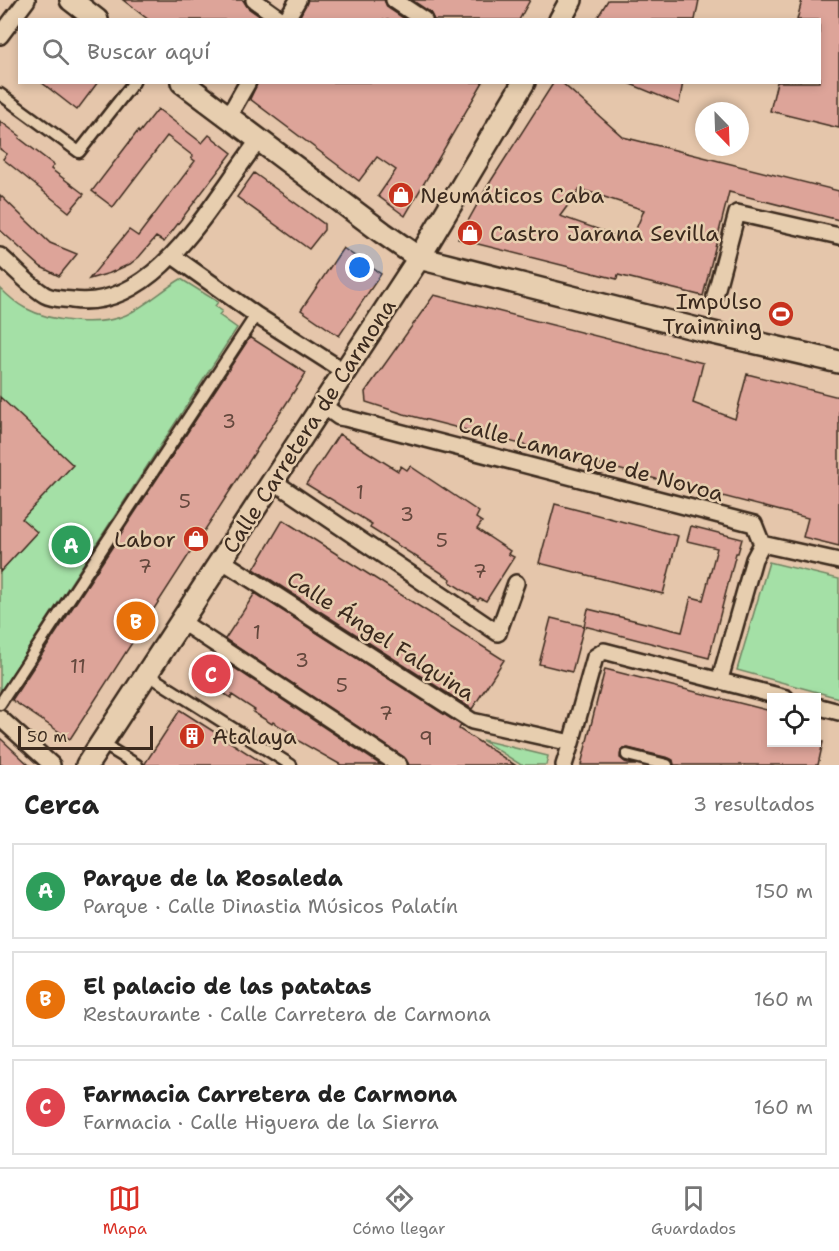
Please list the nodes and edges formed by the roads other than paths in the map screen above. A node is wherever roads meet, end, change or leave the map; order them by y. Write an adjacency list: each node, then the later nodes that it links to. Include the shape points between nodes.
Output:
1 (27, 0): 12 (street)
2 (71, 0): 7 (main road)
3 (254, 0): 8 (street)
4 (298, 0): 9 (street)
5 (394, 0): 10 (street)
6 (571, 0): 11 (main road)
7 (94, 18)
8 (281, 18)
9 (285, 18)
10 (420, 18)
11 (561, 18)
12 (0, 36)
13 (132, 84): 17 (street, via 79,152)
14 (185, 84): 18 (main road)
15 (247, 84): 18 (street)
16 (521, 84): 23 (main road, Calle Carretera de Carmona)
17 (0, 94)
18 (228, 117): 19 (main road)
19 (259, 140): 22 (street); 23 (main road)
20 (839, 236): 24 (street, via 737,213)
21 (0, 256): 22 (street, via 46,296 83,301 114,296 138,285)
22 (174, 256): 25 (street)
23 (418, 258): 26 (main road); 27 (main road, Calle Carretera de Carmona)
24 (715, 296)
25 (256, 315): 27 (street); 38 (street)
26 (839, 362)
27 (345, 372): 28 (main road, Calle Carretera de Carmona)
28 (322, 405): 29 (main road, Calle Carretera de Carmona); 30 (street, Calle Lamarque de Novoa, via 339,417 754,524)
29 (273, 481): 31 (main road, Calle Carretera de Carmona); 33 (street, via 498,633)
30 (762, 544): 32 (street); 36 (street, via 754,559)
31 (222, 560): 34 (main road, Calle Carretera de Carmona); 43 (street, Calle Ángel Falquina, via 472,722)
32 (839, 561)
33 (516, 583)
34 (182, 622): 35 (main road, Calle Carretera de Carmona); 49 (street)
35 (147, 674): 42 (main road, Calle Carretera de Carmona); 48 (street)
36 (720, 679): 37 (street); 43 (street, via 604,651 595,657)
37 (769, 693)
38 (0, 704)
39 (821, 707): 40 (street)
40 (839, 712)
41 (0, 718): 45 (street)
42 (101, 743): 46 (main road, Calle Carretera de Carmona); 47 (street)
43 (571, 743): 50 (street)
44 (627, 755): 51 (street)
45 (52, 765)
46 (87, 765)
47 (137, 765)
48 (291, 765)
49 (399, 765)
50 (564, 765)
51 (667, 765)

